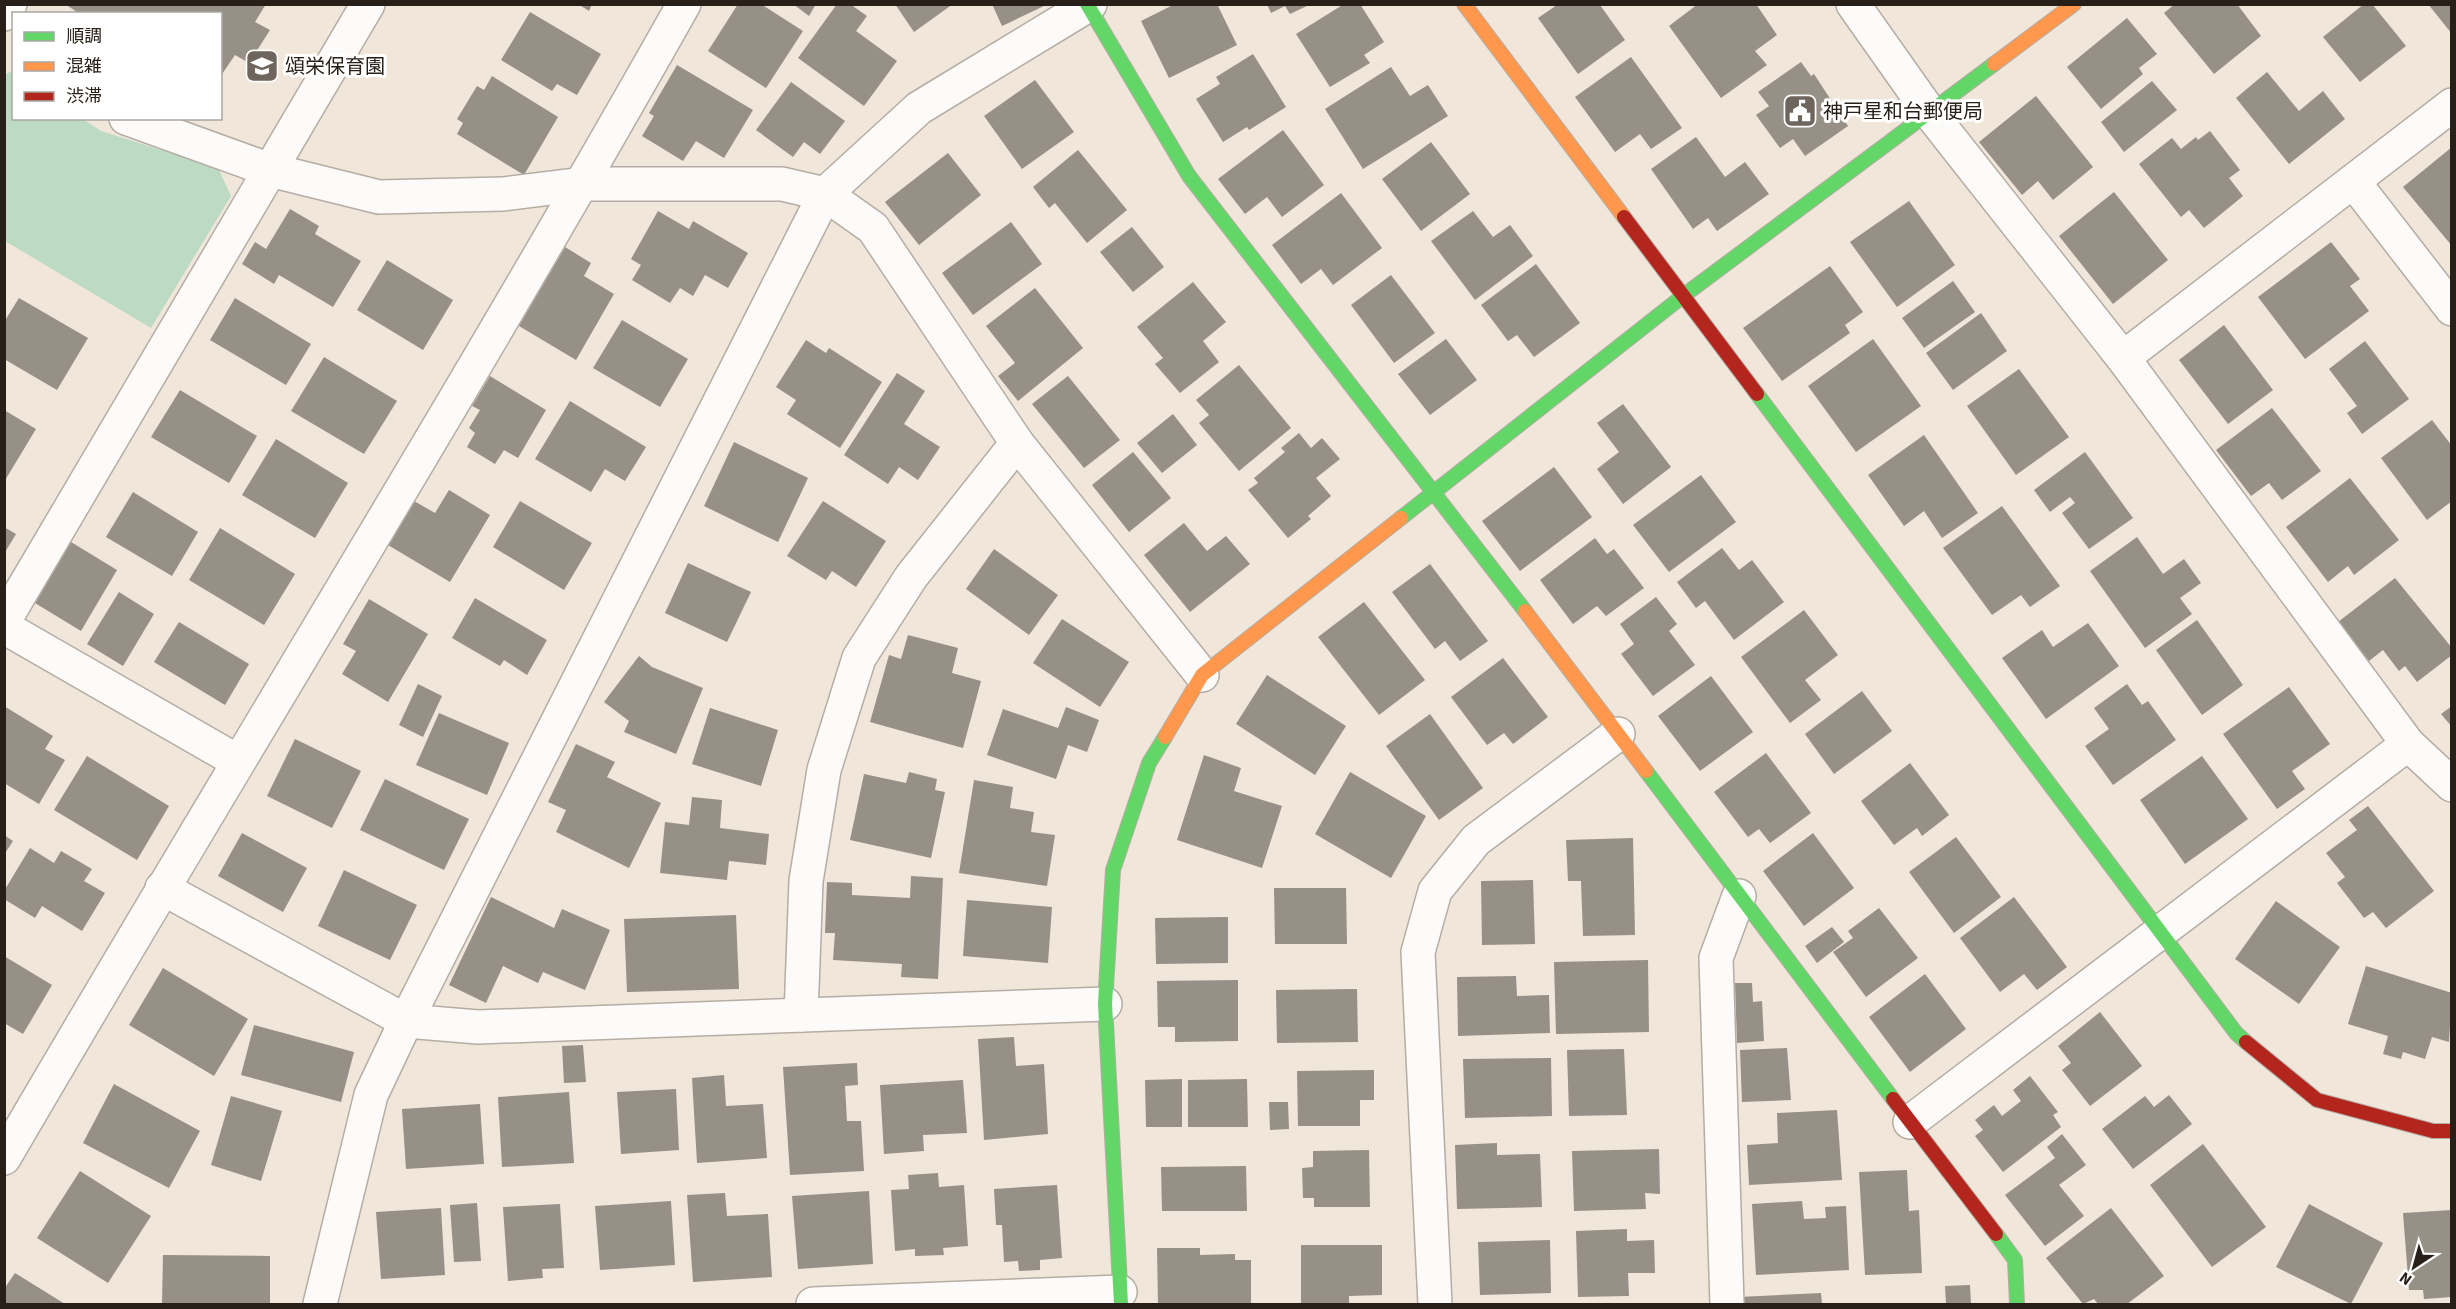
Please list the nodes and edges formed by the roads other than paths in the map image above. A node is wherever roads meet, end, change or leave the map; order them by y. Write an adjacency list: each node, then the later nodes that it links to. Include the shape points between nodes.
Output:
1 (10, 4): 8 (street)
2 (368, 4): 12 (street)
3 (684, 4): 14 (street)
4 (1464, 4): 16 (street)
5 (1853, 4): 10 (street)
6 (2074, 4): 10 (street)
7 (1088, 5): 15 (street, via 918,108); 20 (street, via 1189,176)
8 (4, 14)
9 (2451, 105): 13 (street)
10 (1930, 114): 16 (street); 18 (street)
11 (132, 120): 12 (street)
12 (270, 170): 14 (street, via 379,197 503,194); 21 (street)
13 (2353, 181): 17 (street); 18 (street)
14 (583, 184): 15 (street, via 782,184); 26 (street)
15 (825, 194): 19 (street, via 873,228); 33 (street)
16 (1683, 296): 20 (street); 30 (street)
17 (2451, 309)
18 (2123, 358): 25 (street)
19 (1017, 443): 23 (street); 32 (street, via 912,577 859,658 825,770 806,881)
20 (1435, 492): 23 (street); 24 (street)
21 (4, 621)
22 (4, 627): 26 (street)
23 (1202, 675): 31 (street, via 1149,763 1113,870)
24 (1618, 734): 29 (street); 40 (street, via 1476,840 1435,891 1419,952)
25 (2408, 744): 27 (street); 30 (street)
26 (237, 761): 28 (street)
27 (2451, 785)
28 (162, 888): 33 (street); 36 (street)
29 (1740, 896): 34 (street); 41 (street, via 1716,958)
30 (2160, 932): 34 (street); 35 (street, via 2236,1033 2317,1100 2433,1131)
31 (1105, 1004): 32 (street); 37 (street)
32 (801, 1015): 33 (street, via 478,1027)
33 (406, 1022): 38 (street, via 371,1095)
34 (1910, 1122): 42 (street, via 2015,1260)
35 (2451, 1131)
36 (4, 1158)
37 (1120, 1298): 39 (street)
38 (320, 1305)
39 (813, 1305)
40 (1435, 1305)
41 (1727, 1305)
42 (2017, 1305)

